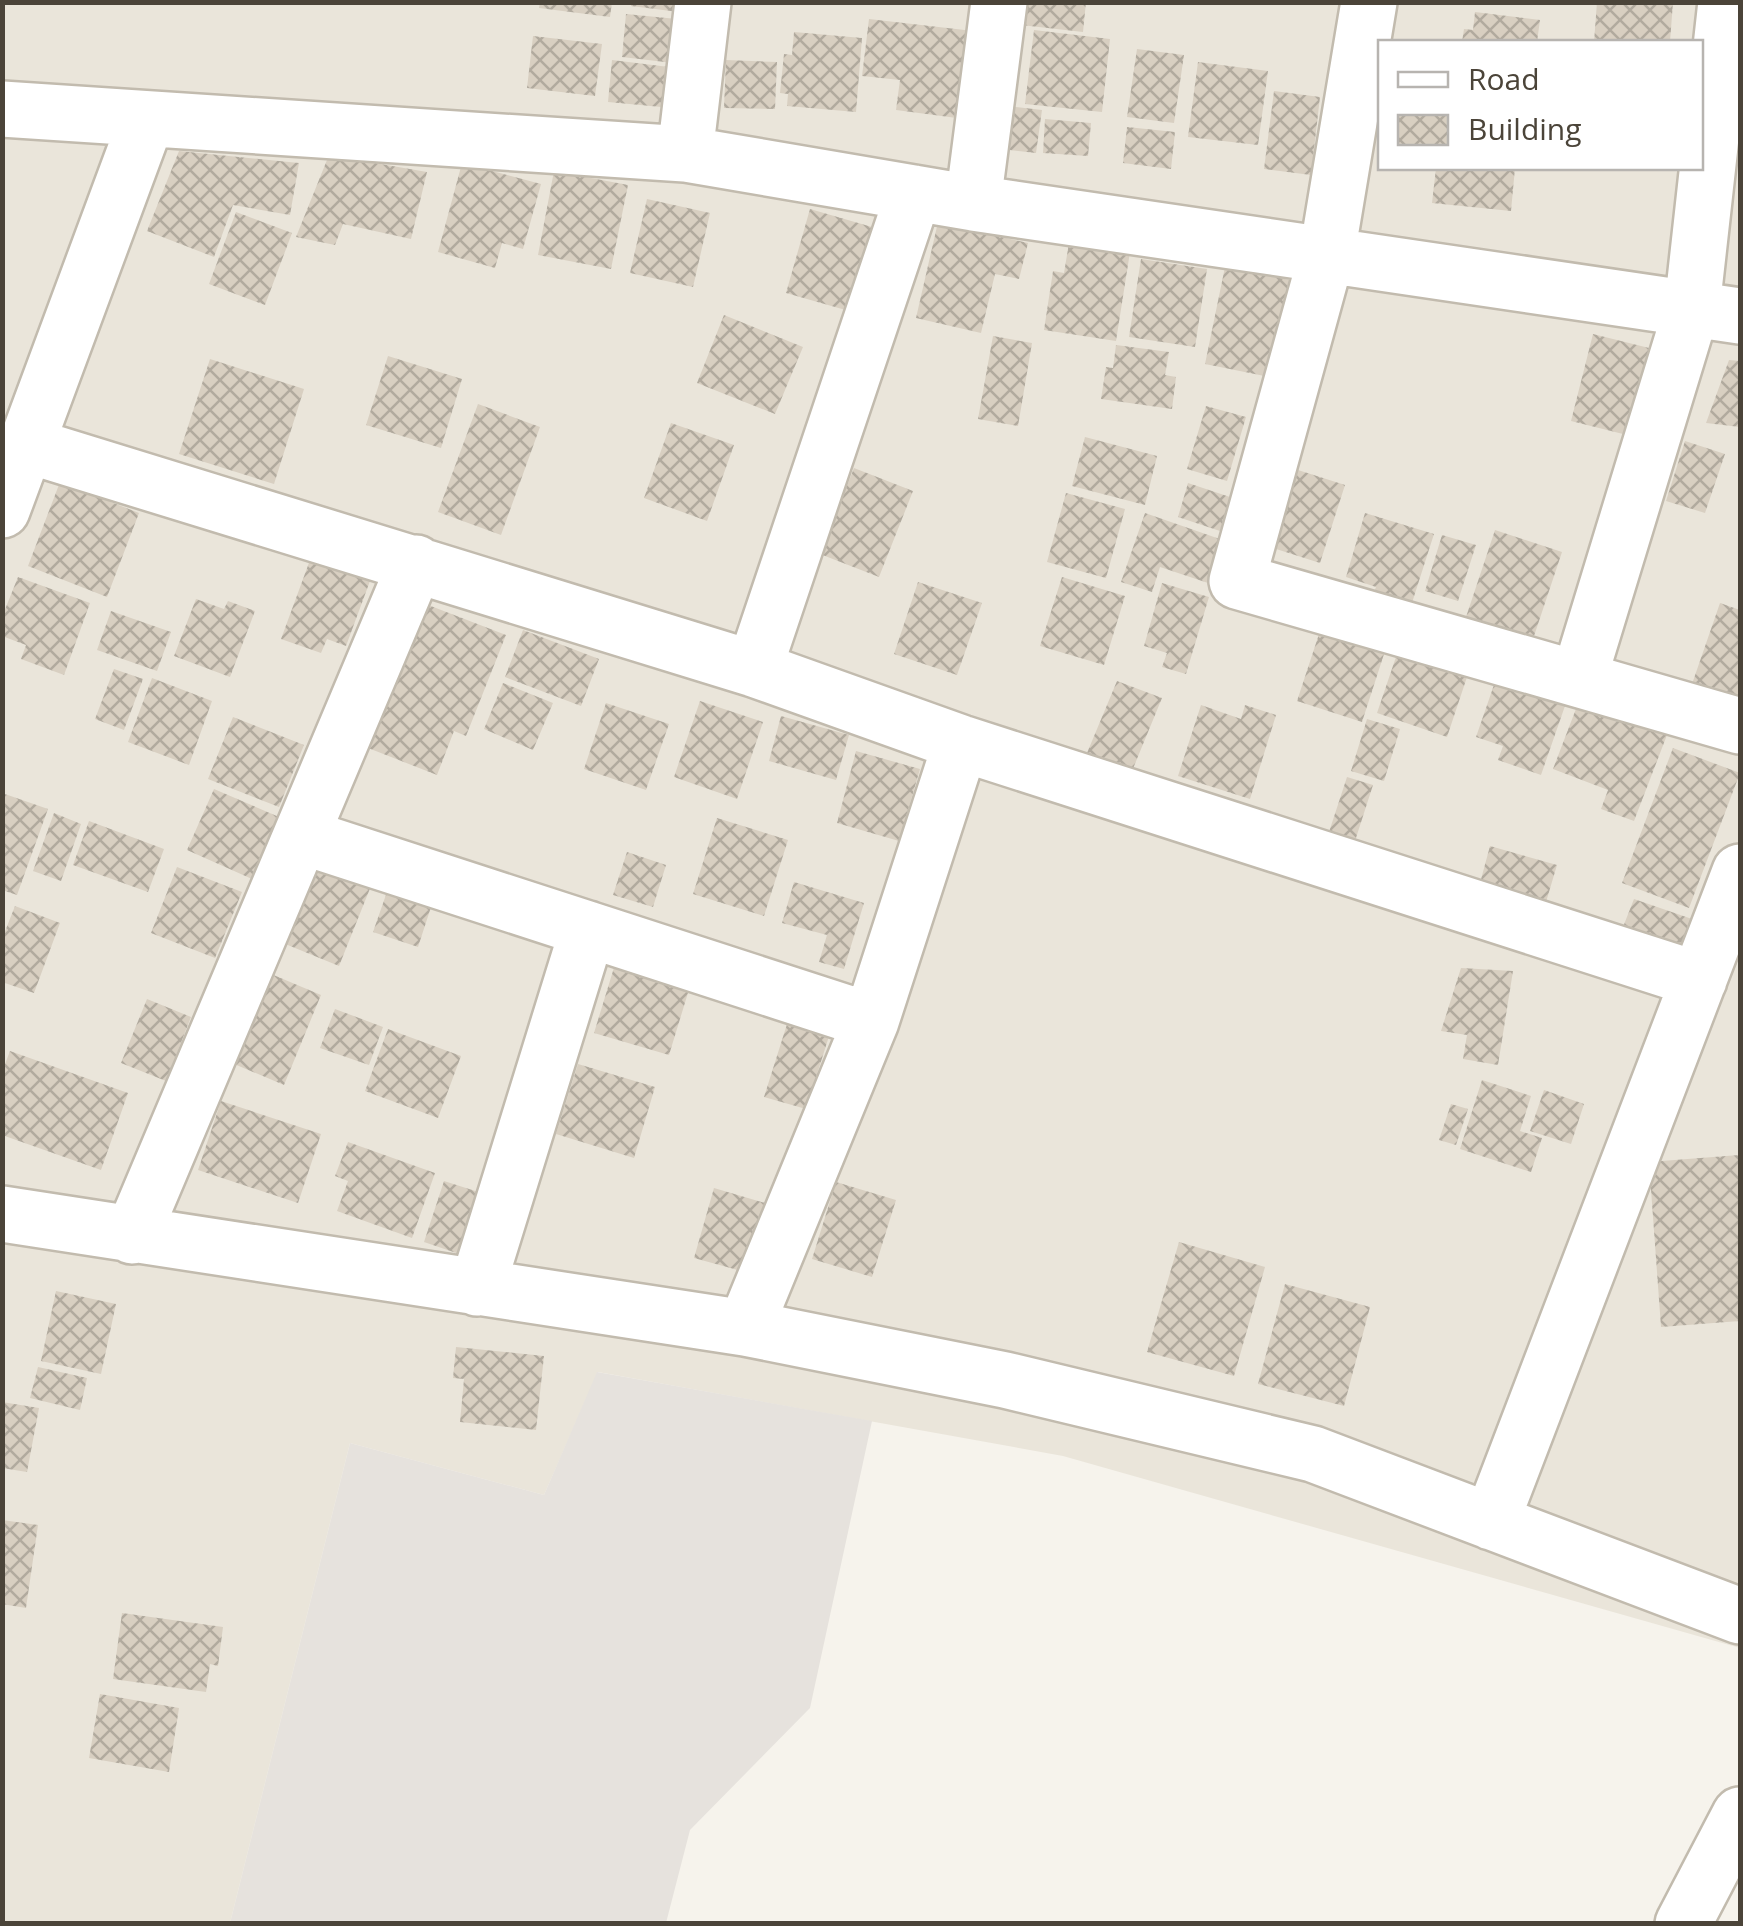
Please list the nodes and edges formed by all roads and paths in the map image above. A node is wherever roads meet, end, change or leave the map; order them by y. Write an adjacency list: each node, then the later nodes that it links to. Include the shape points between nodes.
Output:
1 (703, 2): 7 (street)
2 (998, 2): 9 (street)
3 (1369, 2): 10 (street)
4 (1726, 2): 11 (street)
5 (2, 109): 6 (street)
6 (147, 118): 7 (street); 12 (street)
7 (684, 154): 8 (street)
8 (914, 192): 9 (street); 15 (street)
9 (973, 202): 10 (street)
10 (1327, 254): 11 (street); 16 (street, via 1237,581)
11 (1716, 312): 16 (street)
12 (26, 444): 13 (street); 14 (street)
13 (2, 510)
14 (416, 563): 15 (street); 19 (street)
15 (754, 669): 18 (street)
16 (1579, 678): 17 (street)
17 (1740, 726)
18 (961, 743): 22 (street); 23 (street)
19 (301, 836): 21 (street); 25 (street)
20 (1740, 872): 22 (street)
21 (588, 929): 23 (street); 26 (street)
22 (1699, 980): 28 (street)
23 (871, 1021): 27 (street)
24 (2, 1214): 25 (street)
25 (132, 1236): 26 (street)
26 (477, 1288): 27 (street)
27 (745, 1328): 28 (street, via 1005,1380 1313,1454)
28 (1491, 1522): 29 (street)
29 (1740, 1616)
30 (1740, 1815): 31 (street)
31 (1683, 1924)

